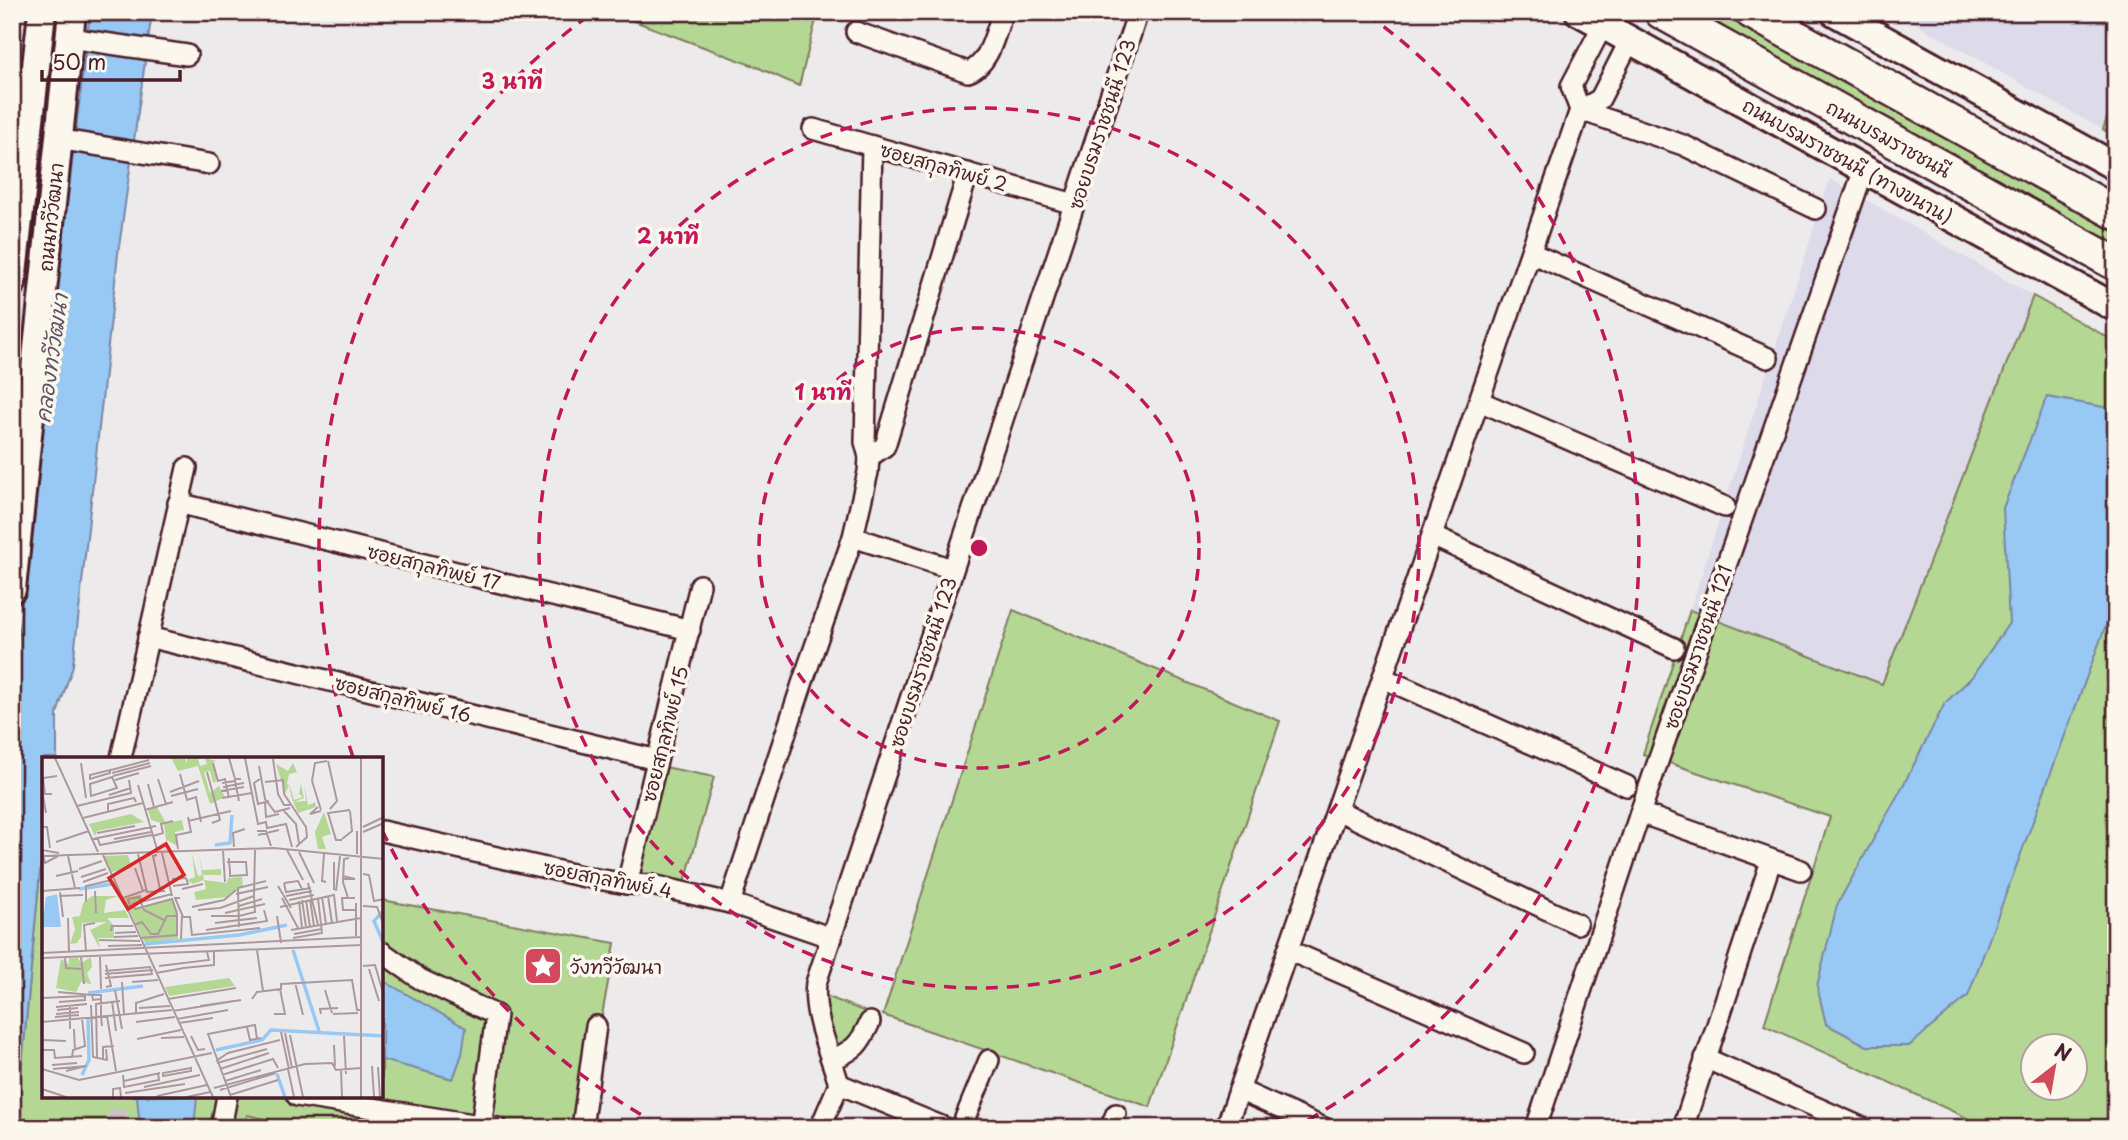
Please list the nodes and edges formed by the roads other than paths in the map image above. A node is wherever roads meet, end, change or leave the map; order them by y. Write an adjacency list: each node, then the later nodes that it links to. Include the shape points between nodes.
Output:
1 (42, 12): 13 (main road, ถนนทวีวัฒนา)
2 (1003, 12): 10 (street, via 983,63 968,72)
3 (1138, 12): 23 (street, ซอยบรมราชชนนี 123)
4 (1580, 12): 8 (main road, ถนนบรมราชชนนี (ทางขนาน))
5 (1661, 12): 27 (highway, ถนนบรมราชชนนี)
6 (1751, 12): 25 (highway)
7 (1834, 12): 19 (main road)
8 (1603, 25): 11 (main road, ถนนบรมราชชนนี (ทางขนาน)); 14 (street, via 1572,86)
9 (76, 30): 12 (street); 16 (main road, ถนนทวีวัฒนา)
10 (856, 32)
11 (1630, 40): 14 (street, via 1600,99); 20 (main road, ถนนบรมราชชนนี (ทางขนาน))
12 (187, 55)
13 (23, 76): 22 (main road, ถนนทวีวัฒนา)
14 (1580, 110): 24 (street, via 1683,145); 26 (street)
15 (813, 129): 17 (street, ซอยสกุลทิพย์ 2)
16 (68, 141): 18 (street); 40 (main road, ถนนทวีวัฒนา)
17 (872, 146): 21 (street, ซอยสกุลทิพย์ 2); 32 (street, via 865,442)
18 (209, 163)
19 (2116, 167)
20 (1864, 169): 29 (main road, ถนนบรมราชชนนี (ทางขนาน)); 49 (street, ซอยบรมราชชนนี 121)
21 (968, 173): 23 (street, ซอยสกุลทิพย์ 2); 32 (street, via 885,446)
22 (18, 174): 28 (main road, ถนนทวีวัฒนา)
23 (1074, 204): 38 (street, ซอยบรมราชชนนี 123)
24 (1816, 209)
25 (2116, 213)
26 (1531, 253): 30 (street); 31 (street)
27 (2116, 264)
28 (12, 283)
29 (2116, 308)
30 (1768, 358)
31 (1479, 401): 35 (street); 36 (street)
32 (869, 457): 37 (street)
33 (187, 468): 34 (street)
34 (178, 503): 41 (street, ซอยสกุลทิพย์ 17); 42 (street)
35 (1725, 507)
36 (1432, 536): 43 (street); 44 (street)
37 (853, 537): 38 (street); 54 (street)
38 (952, 569): 56 (street, ซอยบรมราชชนนี 123)
39 (701, 585): 41 (street, ซอยสกุลทิพย์ 15)
40 (12, 589)
41 (690, 630): 46 (street, ซอยสกุลทิพย์ 15)
42 (148, 637): 45 (street); 46 (street, ซอยสกุลทิพย์ 16)
43 (1674, 648)
44 (1383, 678): 47 (street); 48 (street)
45 (121, 757)
46 (657, 760): 53 (street, ซอยสกุลทิพย์ 15)
47 (1627, 786)
48 (1336, 810): 55 (street); 57 (street)
49 (1640, 813): 51 (street); 77 (street, ซอยบรมราชชนนี 121)
50 (383, 831): 53 (street, ซอยสกุลทิพย์ 4)
51 (1771, 860): 52 (street); 62 (street)
52 (1801, 870)
53 (627, 884): 54 (street, ซอยสกุลทิพย์ 4, via 652,885)
54 (730, 903): 56 (street, ซอยสกุลทิพย์ 4)
55 (1577, 924)
56 (832, 938): 63 (street, ซอยบรมราชชนนี 123, via 815,995)
57 (1288, 950): 61 (street); 66 (street)
58 (383, 953): 69 (street, via 420,979 496,1015)
59 (870, 1022): 63 (street, via 860,1044)
60 (596, 1026): 71 (street)
61 (1524, 1053)
62 (1705, 1058): 78 (street); 79 (street)
63 (832, 1060): 65 (street, ซอยบรมราชชนนี 123)
64 (989, 1060): 74 (street)
65 (839, 1084): 72 (street); 73 (street)
66 (1239, 1090): 75 (street); 76 (street)
67 (227, 1098): 70 (street)
68 (310, 1098): 69 (street)
69 (487, 1126)
70 (221, 1128)
71 (582, 1128)
72 (820, 1128)
73 (946, 1128)
74 (961, 1128)
75 (1226, 1128)
76 (1324, 1128)
77 (1536, 1128)
78 (1683, 1128)
79 (1863, 1128)

